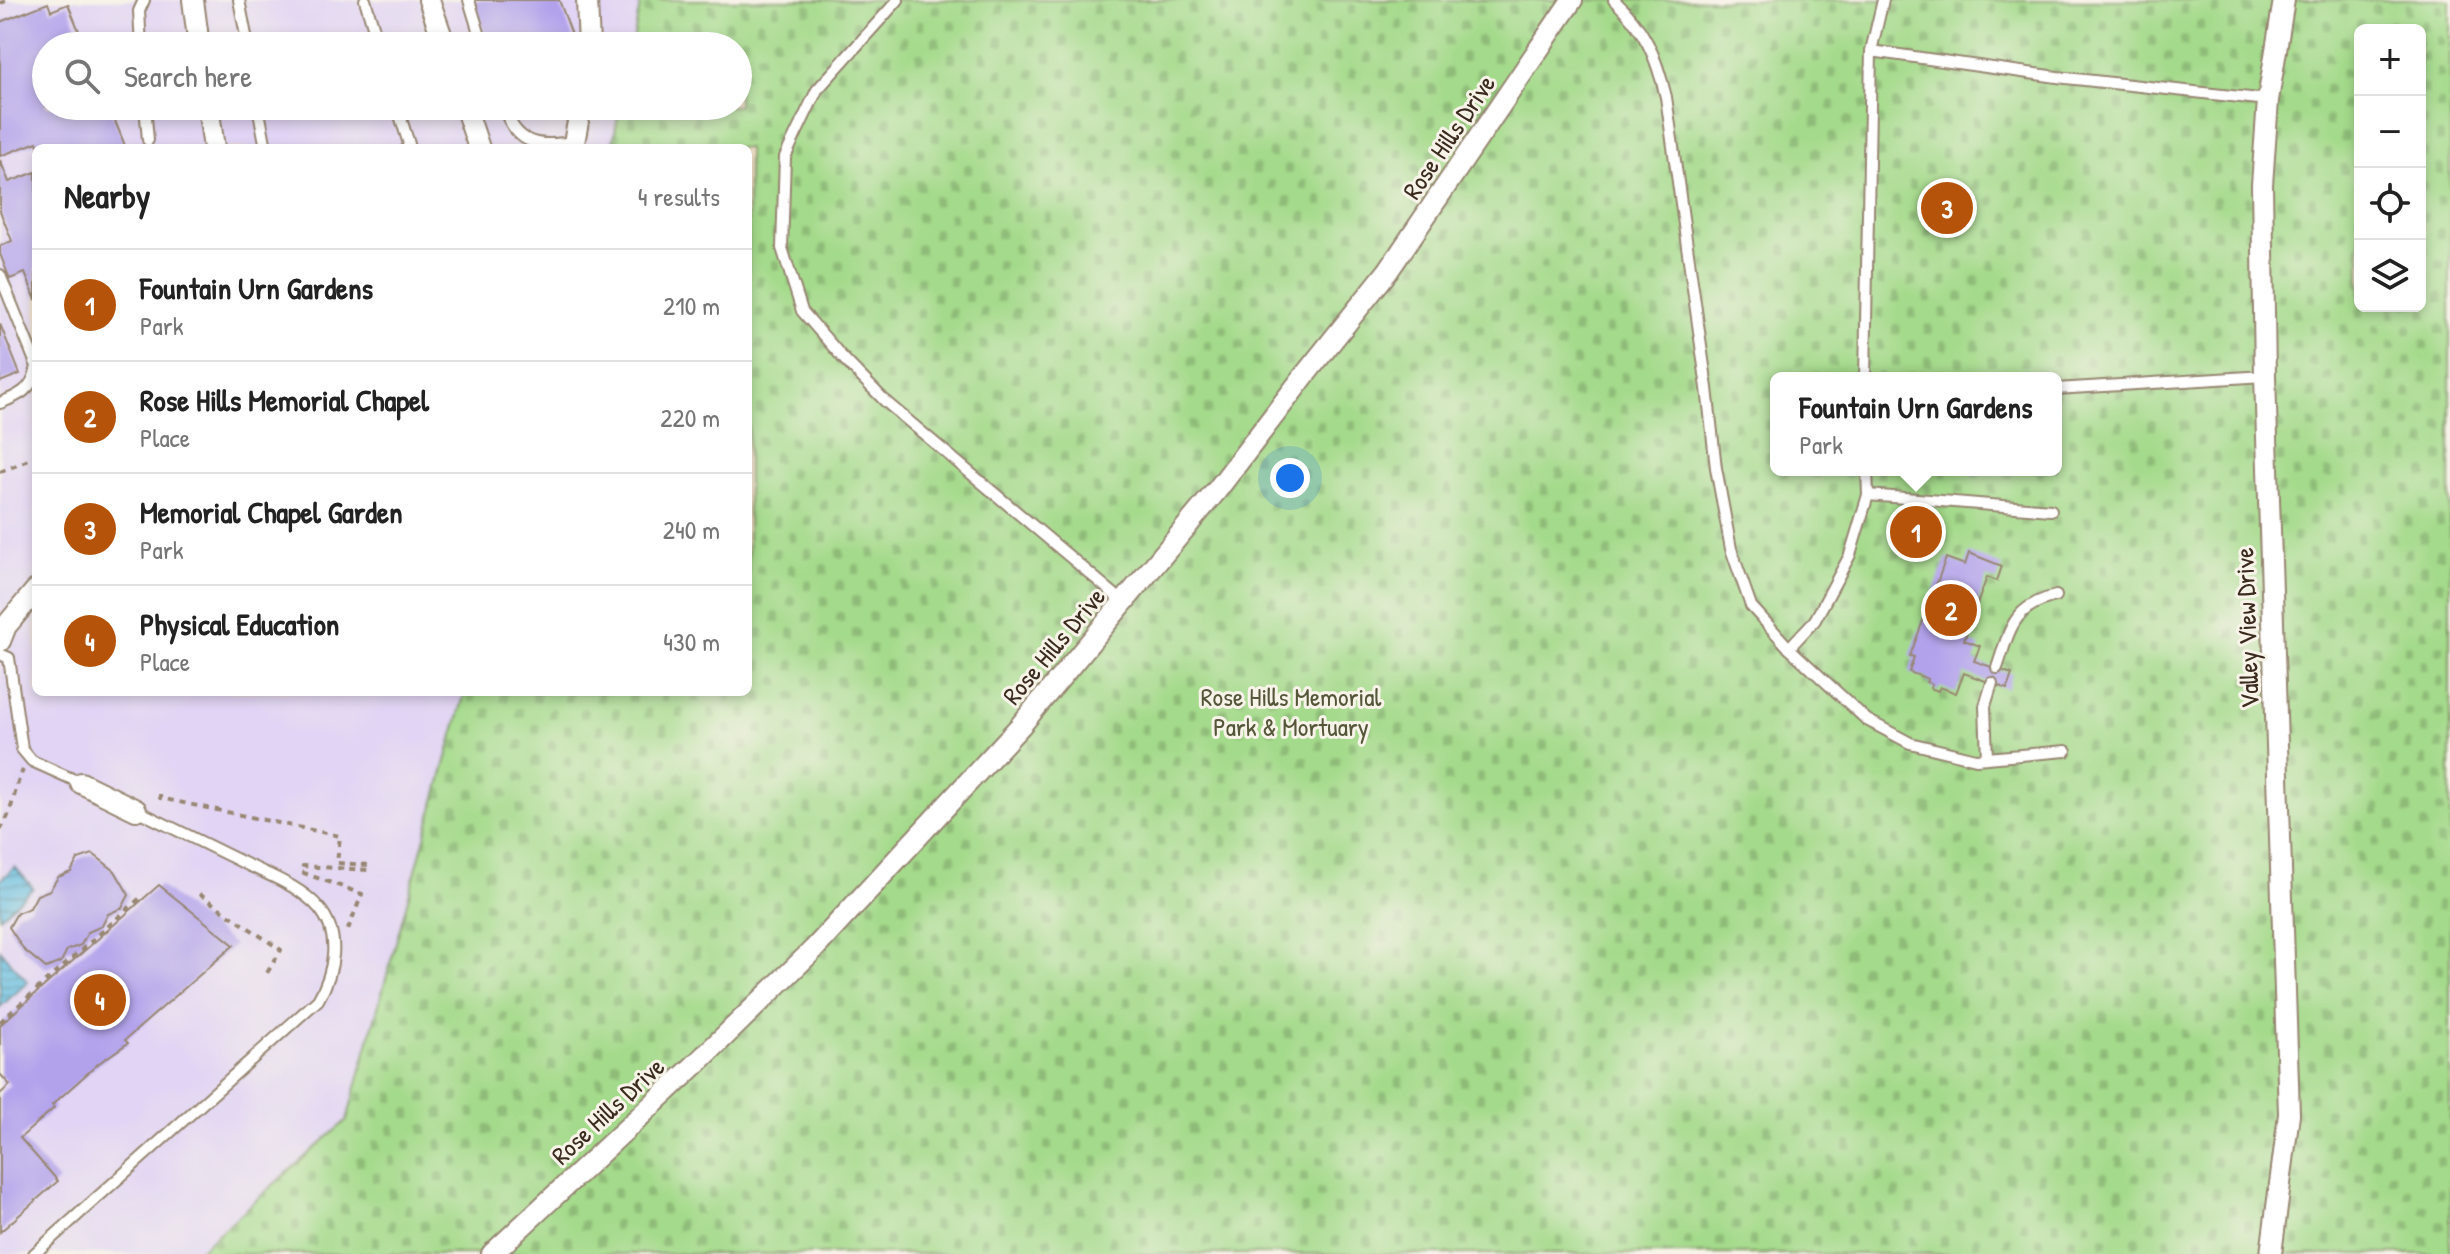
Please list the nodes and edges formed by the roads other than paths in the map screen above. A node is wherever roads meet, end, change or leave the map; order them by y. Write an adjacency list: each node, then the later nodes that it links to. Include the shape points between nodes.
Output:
1 (144, 0): 13 (lane)
2 (193, 0): 14 (street)
3 (239, 0): 15 (lane)
4 (365, 0): 16 (lane)
5 (429, 0): 17 (street)
6 (469, 0): 18 (lane)
7 (587, 0): 19 (street)
8 (898, 0): 48 (lane, via 817,90 785,157 782,248 802,311 886,402)
9 (1572, 0): 48 (street, Rose Hills Drive, via 1388,271)
10 (1614, 0): 50 (lane, via 1636,20 1658,62 1666,97 1731,549 1751,606)
11 (1883, 0): 20 (lane)
12 (2284, 0): 21 (street, Valley View Drive)
13 (140, 32)
14 (197, 32)
15 (245, 32)
16 (375, 32)
17 (440, 32)
18 (479, 32)
19 (588, 32)
20 (1871, 51): 21 (lane); 38 (lane)
21 (2268, 100): 39 (street, Valley View Drive, via 2262,185)
22 (146, 120): 29 (lane)
23 (210, 120): 30 (street)
24 (261, 120): 31 (lane)
25 (401, 120): 32 (lane)
26 (470, 120): 33 (street)
27 (510, 120): 34 (lane, via 527,140)
28 (578, 120): 35 (street)
29 (148, 140)
30 (213, 144)
31 (265, 144)
32 (409, 144)
33 (478, 144)
34 (538, 144)
35 (574, 144)
36 (0, 275): 37 (lane)
37 (32, 354)
38 (1865, 372)
39 (2265, 376): 41 (lane); 60 (street, Valley View Drive, via 2289,1114)
40 (32, 380): 42 (lane, via 29,388)
41 (2062, 389)
42 (0, 403)
43 (1867, 476): 44 (lane)
44 (1868, 495): 45 (lane); 50 (lane, via 1850,555 1815,620)
45 (2051, 510)
46 (32, 595): 49 (street)
47 (2056, 596): 52 (lane, via 2034,601 2012,624)
48 (1122, 605): 59 (street, Rose Hills Drive, via 999,750 814,949)
49 (0, 641)
50 (1789, 648): 55 (lane, via 1867,720 1910,743)
51 (0, 654): 56 (lane, via 9,658 22,749 32,761)
52 (1997, 668)
53 (1992, 683): 55 (lane, via 1985,706)
54 (2066, 751): 55 (lane)
55 (1987, 758)
56 (81, 783): 57 (street)
57 (136, 810): 58 (lane, via 307,897 327,919 333,966 318,1000)
58 (34, 1254)
59 (492, 1254)
60 (2271, 1254)

